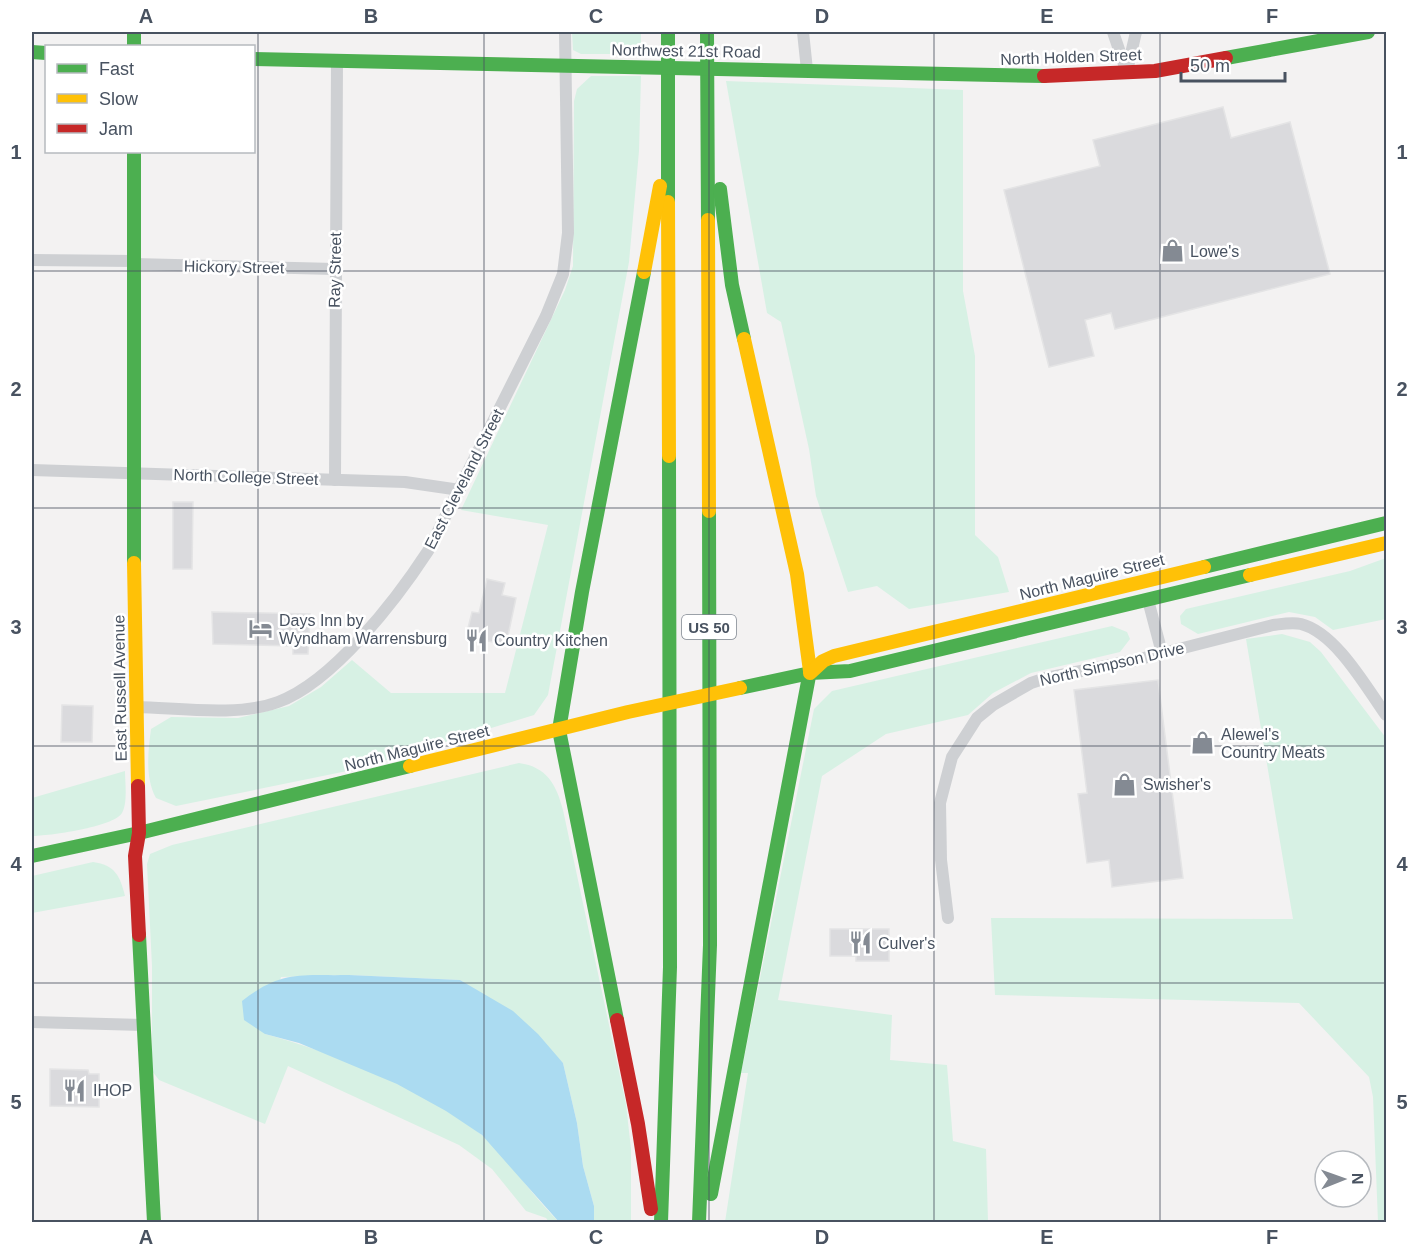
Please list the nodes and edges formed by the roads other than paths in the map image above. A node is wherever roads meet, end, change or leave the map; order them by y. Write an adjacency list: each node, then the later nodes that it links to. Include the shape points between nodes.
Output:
1 (565, 32): 11 (street, East Cleveland Street)
2 (668, 32): 15 (main road, US 50)
3 (707, 32): 14 (main road, US 50)
4 (803, 32): 12 (street)
5 (1113, 32): 13 (street)
6 (1136, 32): 13 (street)
7 (1368, 32): 8 (main road, North Holden Street)
8 (1330, 35): 13 (main road, North Holden Street, via 1155,71)
9 (255, 58): 10 (main road)
10 (337, 61): 11 (main road); 19 (street, Ray Street)
11 (565, 65): 12 (main road, Northwest 21st Road); 23 (street, East Cleveland Street, via 565,266 546,316)
12 (807, 70): 13 (main road, North Holden Street, via 1016,77)
13 (1127, 73)
14 (708, 93): 28 (main road, via 732,285 797,574); 40 (main road, US 50, via 710,945)
15 (669, 137): 31 (main road); 39 (main road, US 50, via 670,967)
16 (134, 153): 18 (main road, East Russell Avenue)
17 (32, 260): 18 (street, Hickory Street)
18 (134, 263): 19 (street, Hickory Street); 21 (main road, East Russell Avenue)
19 (335, 269): 22 (street, Ray Street)
20 (32, 470): 21 (street, North College Street)
21 (134, 472): 22 (street, North College Street); 29 (main road, East Russell Avenue)
22 (335, 480): 23 (street, North College Street, via 405,482)
23 (460, 490): 29 (street, East Cleveland Street, via 413,574 362,636 315,681 278,702 241,709)
24 (1386, 523): 28 (main road, North Maguire Street, via 834,656)
25 (1386, 543): 26 (main road, North Maguire Street)
26 (1148, 600): 27 (street); 28 (main road, North Maguire Street, via 850,671)
27 (1162, 653): 30 (street, North Simpson Drive, via 1273,625 1298,623 1323,635 1336,647); 34 (street, North Simpson Drive, via 1031,683 977,718 952,757 940,803)
28 (810, 673): 31 (main road, North Maguire Street); 41 (main road)
29 (136, 707): 32 (main road, East Russell Avenue)
30 (1386, 715)
31 (559, 730): 32 (main road, North Maguire Street); 38 (main road, via 638,1124)
32 (139, 833): 33 (main road, North Maguire Street); 36 (main road, East Russell Avenue, via 135,856)
33 (32, 856)
34 (948, 918)
35 (32, 1022): 36 (street)
36 (143, 1025): 37 (main road, East Russell Avenue)
37 (154, 1222)
38 (653, 1222)
39 (661, 1222)
40 (699, 1222)
41 (706, 1222)

